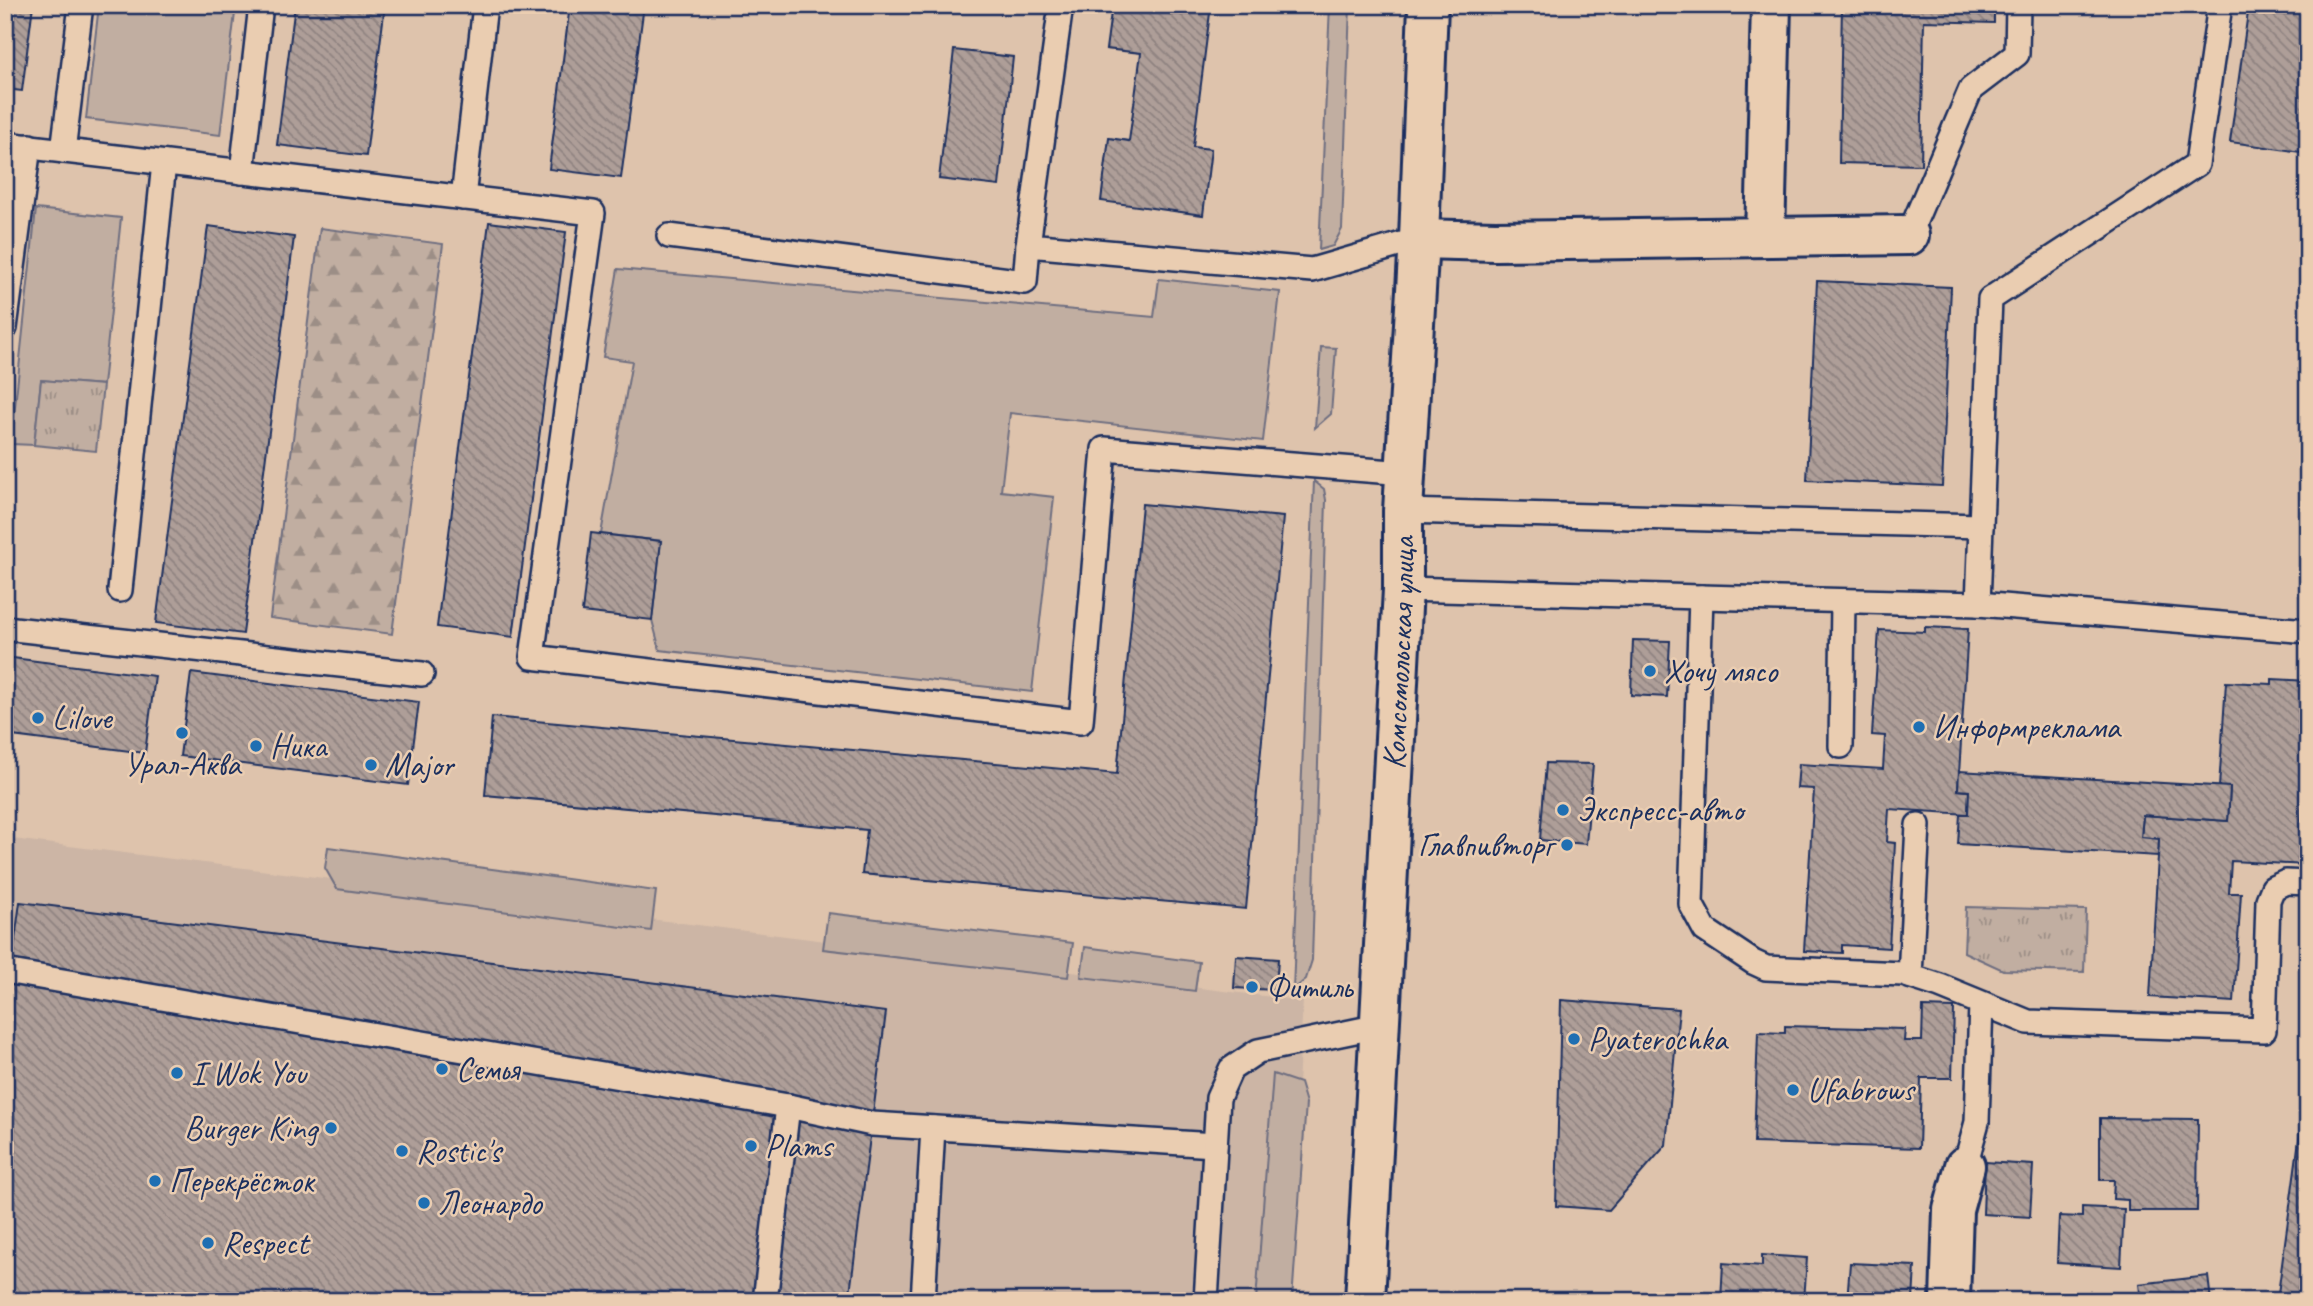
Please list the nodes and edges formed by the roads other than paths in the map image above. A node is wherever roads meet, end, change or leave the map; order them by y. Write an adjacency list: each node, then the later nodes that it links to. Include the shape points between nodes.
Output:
1 (81, 5): 11 (lane)
2 (261, 5): 13 (lane)
3 (485, 5): 14 (lane)
4 (1060, 5): 19 (lane)
5 (1429, 5): 18 (main road, Комсомольская улица)
6 (1772, 5): 17 (main road)
7 (2018, 5): 15 (lane, via 2017,54 1971,89)
8 (2220, 5): 23 (lane, via 2197,164 1990,299)
9 (5, 144): 10 (lane)
10 (29, 146): 11 (lane); 20 (lane)
11 (63, 151): 12 (lane)
12 (164, 163): 13 (lane); 25 (lane)
13 (242, 172): 14 (lane)
14 (463, 198): 21 (lane, via 593,213 532,657 1081,722 1104,449)
15 (1909, 235): 17 (main road)
16 (669, 236): 19 (lane, via 1025,282)
17 (1765, 237): 18 (main road)
18 (1419, 239): 19 (lane, via 1312,270); 21 (main road, Комсомольская улица)
19 (1028, 245)
20 (5, 328)
21 (1405, 473): 22 (main road, Комсомольская улица)
22 (1403, 511): 23 (lane); 24 (main road, Комсомольская улица)
23 (1981, 526): 28 (lane)
24 (1403, 589): 26 (lane); 38 (main road, Комсомольская улица)
25 (120, 590)
26 (1701, 597): 27 (lane); 36 (lane, via 1691,904 1700,923 1766,968)
27 (1843, 601): 28 (lane); 32 (lane)
28 (1978, 604): 30 (lane)
29 (5, 628): 31 (lane)
30 (2308, 631)
31 (422, 674)
32 (1841, 746)
33 (1918, 825): 36 (lane)
34 (2308, 883): 37 (lane, via 2286,882 2273,888 2268,900 2264,1030 2028,1022)
35 (5, 971): 39 (lane)
36 (1910, 976): 37 (lane)
37 (1981, 1004): 42 (lane, via 1977,1122)
38 (1379, 1026): 41 (lane, via 1258,1051 1231,1069 1218,1098); 46 (main road, Комсомольская улица)
39 (788, 1106): 40 (lane, via 872,1124); 43 (lane)
40 (933, 1128): 41 (lane); 44 (lane)
41 (1216, 1144): 45 (lane)
42 (1965, 1166): 47 (main road, via 1953,1210)
43 (765, 1301)
44 (923, 1301)
45 (1206, 1301)
46 (1365, 1301)
47 (1950, 1301)

